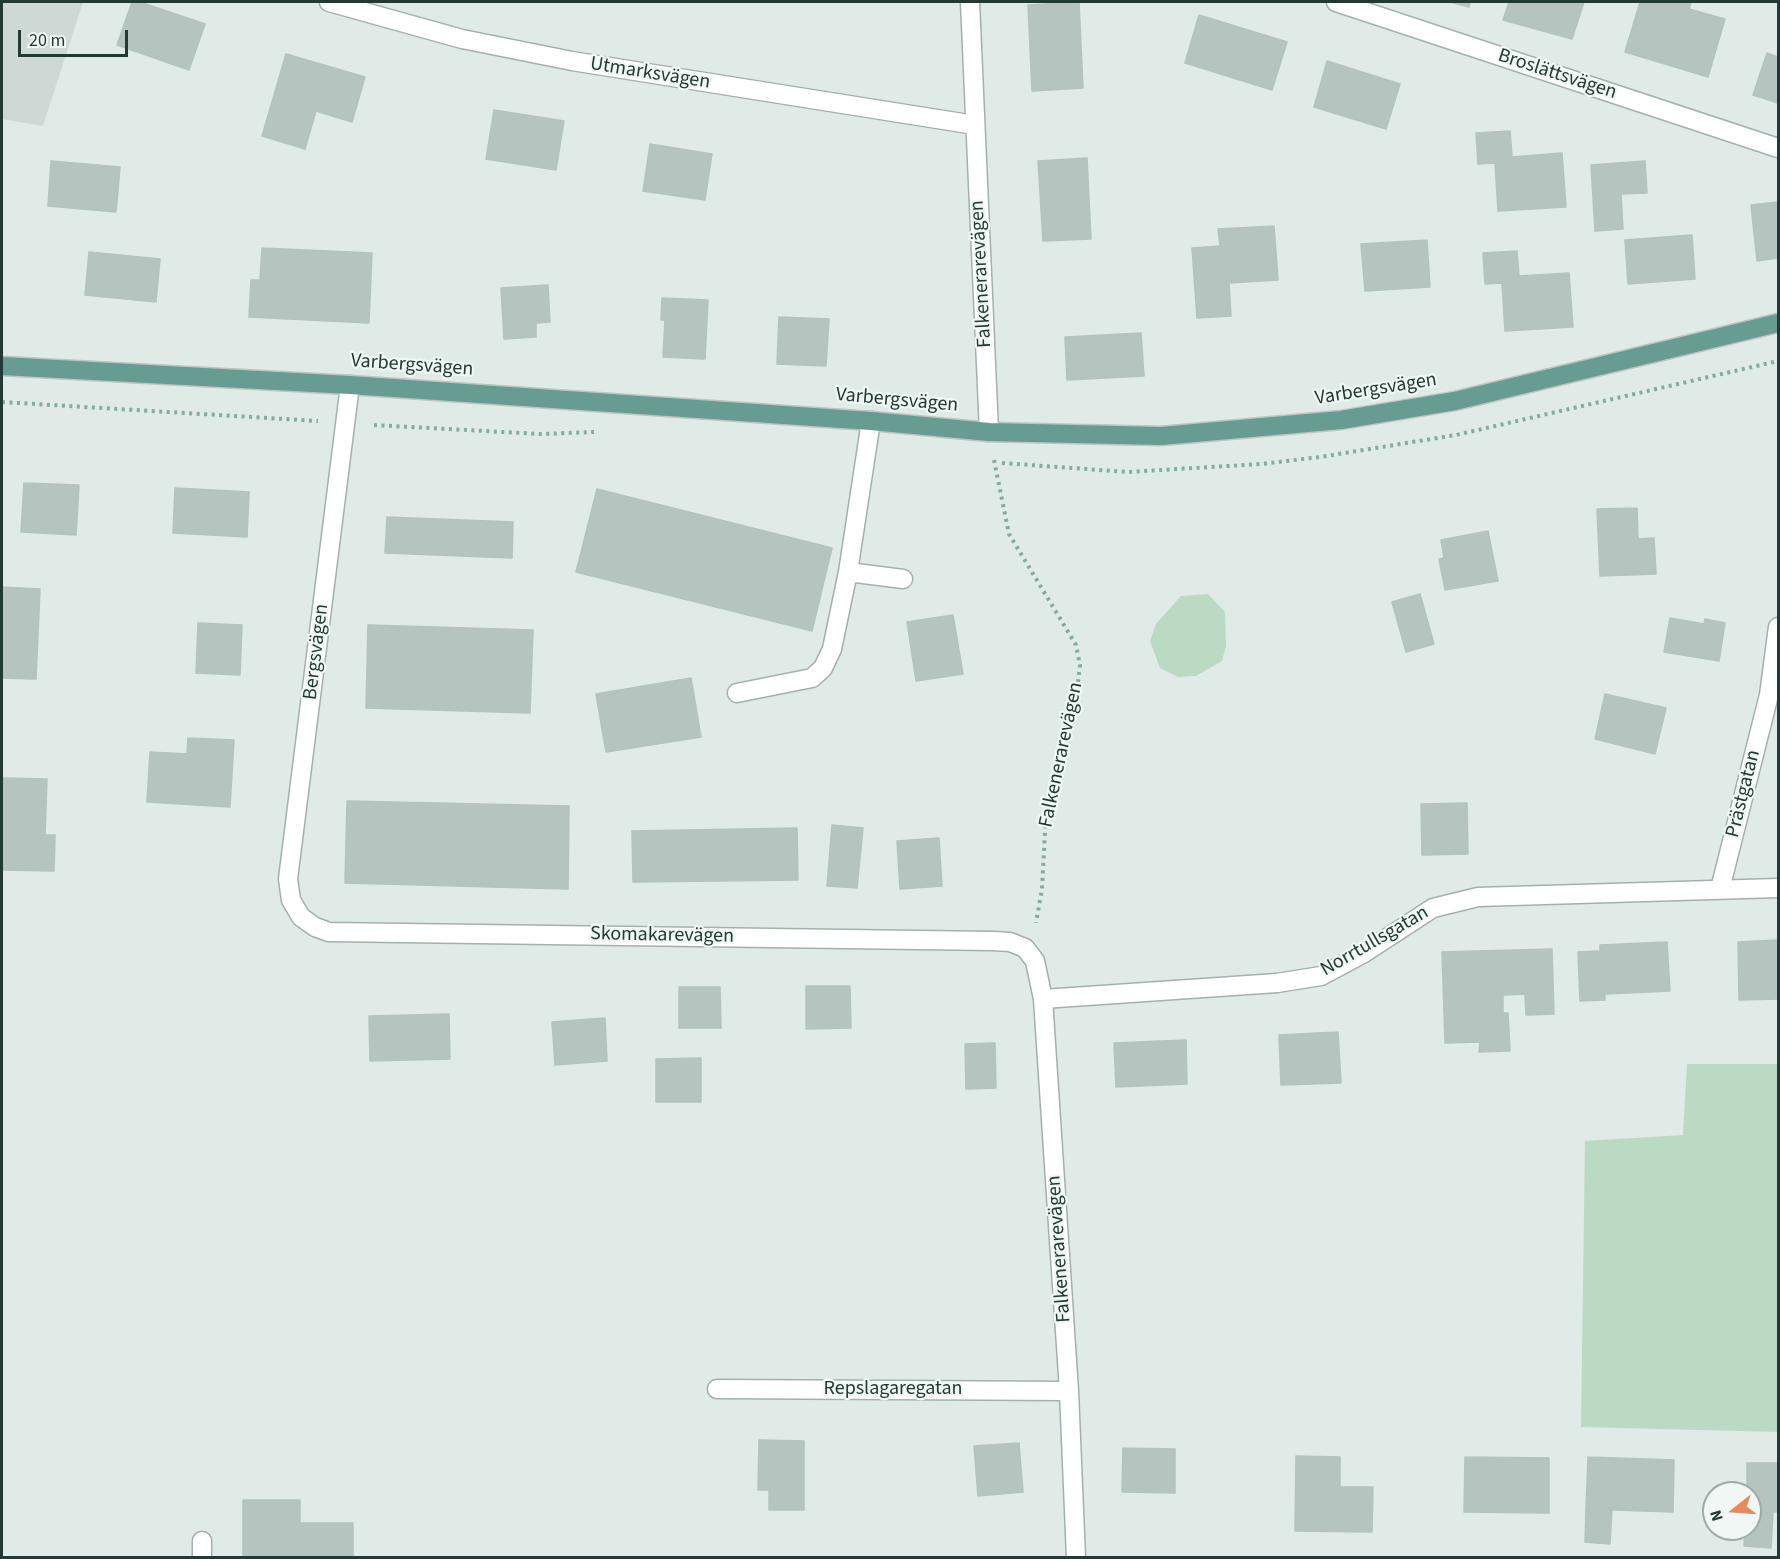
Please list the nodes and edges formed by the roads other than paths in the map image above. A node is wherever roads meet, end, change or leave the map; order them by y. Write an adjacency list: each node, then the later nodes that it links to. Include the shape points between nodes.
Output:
1 (329, 2): 4 (street, Utmarksvägen, via 462,39 572,62)
2 (970, 2): 4 (street, Falkenerarevägen)
3 (1336, 2): 5 (street, Broslättsvägen)
4 (975, 125): 10 (street, Falkenerarevägen)
5 (1779, 148)
6 (1779, 323): 10 (main road, Varbergsvägen, via 1455,401 1341,420 1161,436)
7 (2, 366): 8 (main road, Varbergsvägen)
8 (350, 385): 9 (main road, Varbergsvägen); 17 (street, Bergsvägen, via 288,879 291,900)
9 (871, 421): 10 (main road, Varbergsvägen); 11 (street)
10 (989, 432)
11 (848, 572): 12 (street); 14 (street, via 832,649 823,668 812,678)
12 (903, 579)
13 (1779, 627): 16 (street, Prästgatan, via 1769,695)
14 (736, 693)
15 (1779, 888): 16 (street, Norrtullsgatan)
16 (1720, 889): 19 (street, Norrtullsgatan, via 1478,897 1433,908 1321,976 1277,983)
17 (301, 916): 18 (street, Skomakarevägen, via 329,932 993,941)
18 (1025, 948): 19 (street, Falkenerarevägen, via 1035,962)
19 (1043, 999): 21 (street, Falkenerarevägen)
20 (717, 1389): 21 (street, Repslagaregatan)
21 (1069, 1391): 22 (street, Falkenerarevägen)
22 (1076, 1557)

